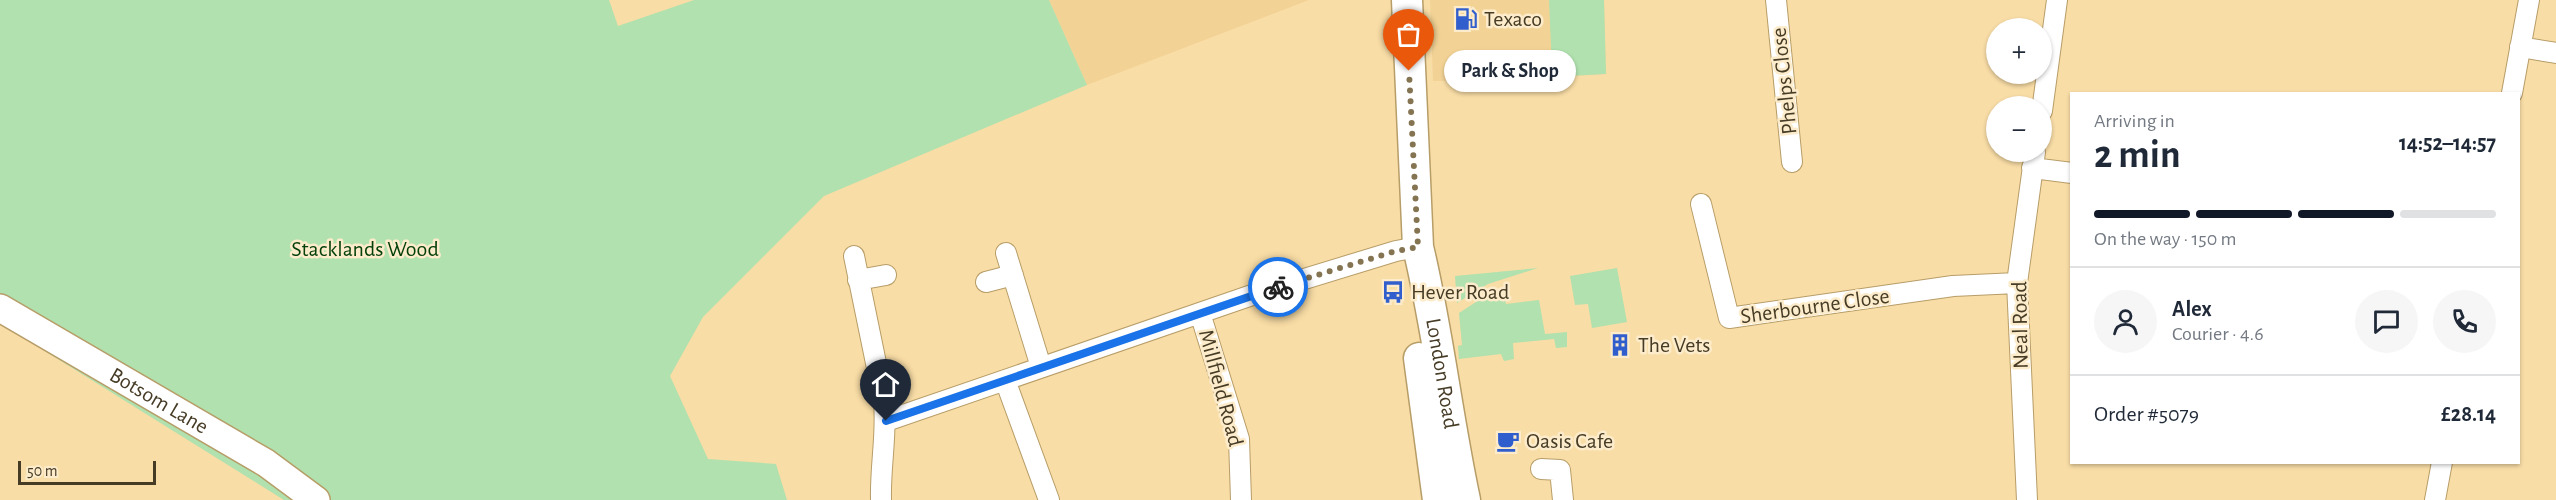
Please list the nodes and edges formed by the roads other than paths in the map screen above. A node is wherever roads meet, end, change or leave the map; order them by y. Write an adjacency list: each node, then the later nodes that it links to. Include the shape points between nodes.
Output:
1 (1407, 0): 14 (main road, London Road)
2 (1776, 0): 9 (street, Phelps Close)
3 (2057, 0): 8 (street)
4 (2529, 0): 5 (street)
5 (2520, 47): 6 (street); 7 (street)
6 (2556, 53)
7 (2512, 92)
8 (2044, 96)
9 (1791, 162)
10 (2034, 162): 21 (street, Neal Road)
11 (2040, 162): 12 (street)
12 (2070, 172)
13 (1701, 204): 21 (street, Sherbourne Close, via 1729,318 1953,286)
14 (1418, 247): 23 (street, Millfield Road); 33 (main road, London Road, via 1412,289); 34 (main road, London Road)
15 (1006, 253): 18 (street)
16 (854, 256): 19 (street)
17 (886, 274): 19 (street)
18 (1013, 275): 20 (street); 24 (street)
19 (858, 280): 26 (street)
20 (986, 282)
21 (2017, 283): 36 (street, Neal Road)
22 (0, 308): 29 (street, Botsom Lane, via 266,463)
23 (1200, 313): 24 (street, Millfield Road); 32 (street, Millfield Road, via 1239,439)
24 (1041, 367): 25 (street, Millfield Road)
25 (1005, 380): 26 (street, Millfield Road); 31 (street)
26 (886, 421): 30 (street, via 880,463)
27 (2442, 464): 37 (street)
28 (1559, 470): 35 (street)
29 (316, 500)
30 (881, 500)
31 (1059, 500)
32 (1241, 500)
33 (1438, 500)
34 (1465, 500)
35 (1563, 500)
36 (2027, 500)
37 (2435, 500)

